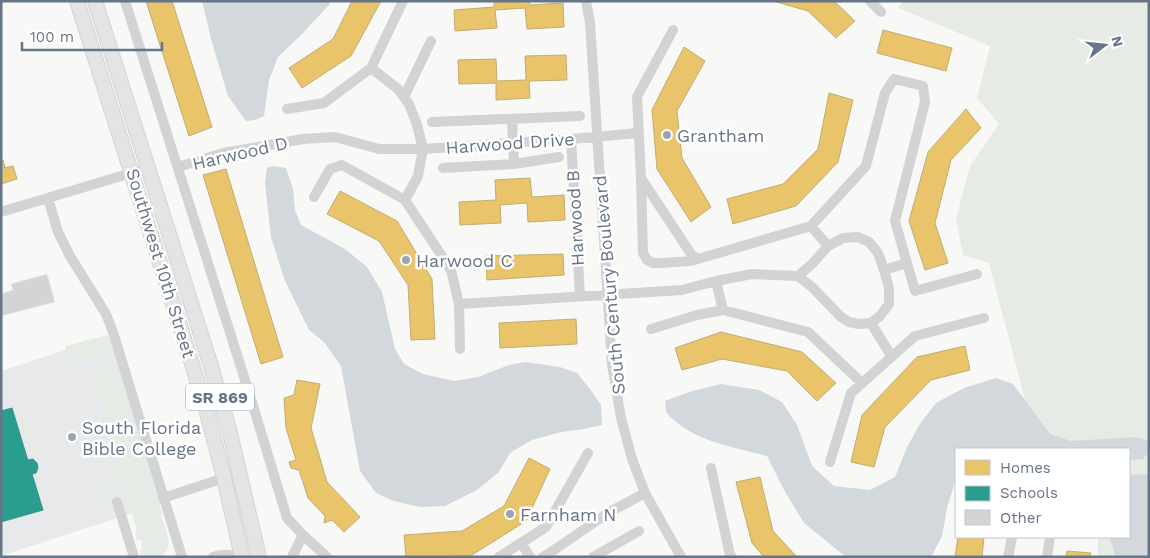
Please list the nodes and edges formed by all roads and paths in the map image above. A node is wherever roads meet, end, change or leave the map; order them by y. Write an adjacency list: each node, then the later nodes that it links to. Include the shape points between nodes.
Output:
1 (78, 1): 26 (main road, Southwest 10th Street / SR 869)
2 (95, 1): 24 (main road, Southwest 10th Street / SR 869)
3 (125, 1): 23 (street)
4 (403, 1): 10 (street)
5 (586, 1): 17 (street, South Century Boulevard)
6 (870, 1): 7 (street)
7 (881, 12)
8 (673, 30): 16 (street, via 637,97)
9 (431, 42): 11 (street)
10 (371, 68): 11 (street); 12 (street, via 324,103)
11 (404, 97): 20 (street, via 417,125)
12 (288, 109)
13 (580, 116): 14 (street)
14 (512, 119): 15 (street); 19 (street)
15 (432, 122)
16 (638, 133): 17 (street, Harwood Drive); 27 (street)
17 (596, 136): 18 (street, Harwood Drive); 40 (street, South Century Boulevard)
18 (571, 139): 19 (street, Harwood Drive); 41 (street, Harwood B)
19 (513, 143): 20 (street, Harwood Drive); 22 (street)
20 (423, 149): 23 (street, Harwood D, via 379,149 335,137 268,144); 30 (street, via 418,176)
21 (560, 156): 22 (street)
22 (514, 164): 25 (street)
23 (178, 167): 59 (street, Harwood D, via 287,518)
24 (148, 168): 26 (street); 57 (main road, Southwest 10th Street / SR 869, via 230,433)
25 (443, 168)
26 (132, 172): 29 (street); 53 (main road, Southwest 10th Street / SR 869)
27 (641, 178): 34 (street); 34 (street, via 643,253 647,260 661,263)
28 (314, 197): 30 (street, via 330,169 342,165)
29 (48, 198): 31 (street); 55 (street, via 58,232 106,314 113,332)
30 (405, 200): 42 (street, via 452,270)
31 (1, 212)
32 (811, 226): 33 (street); 34 (street); 35 (street, via 866,166 885,93 894,79 923,86 925,102 895,221)
33 (828, 246): 36 (street, via 843,238 858,237 869,242 878,253); 38 (street)
34 (694, 260)
35 (907, 263): 36 (street); 37 (street, via 915,291)
36 (884, 270): 45 (street, via 889,304)
37 (977, 274)
38 (798, 276): 39 (street, via 752,274); 45 (street, via 841,317 849,322)
39 (716, 281): 40 (street, via 682,290); 43 (street)
40 (608, 295): 41 (street); 54 (street, South Century Boulevard, via 612,365 632,459)
41 (580, 296): 42 (street)
42 (460, 304): 47 (street)
43 (722, 310): 46 (street); 49 (street, via 808,332)
44 (984, 318): 48 (street, via 915,336)
45 (871, 323): 48 (street)
46 (651, 329)
47 (460, 349)
48 (892, 356): 49 (street)
49 (862, 383): 51 (street, via 850,393)
50 (588, 453): 62 (street, via 546,527)
51 (830, 462)
52 (711, 468): 75 (street)
53 (224, 478): 55 (street); 57 (main road, via 238,496); 66 (main road, Southwest 10th Street / SR 869)
54 (645, 493): 72 (street); 74 (street, South Century Boulevard)
55 (163, 498): 64 (street)
56 (117, 502): 63 (street)
57 (253, 530): 67 (main road, Southwest 10th Street / SR 869)
58 (639, 531): 73 (street)
59 (303, 535): 68 (street); 69 (street)
60 (1012, 538): 76 (street)
61 (1050, 538): 77 (street)
62 (521, 543): 70 (street); 71 (street)
63 (134, 557)
64 (182, 557)
65 (213, 557): 66 (street, via 224,554)
66 (240, 557)
67 (259, 557)
68 (292, 557)
69 (327, 557)
70 (500, 557)
71 (530, 557)
72 (543, 557)
73 (593, 557)
74 (681, 557)
75 (732, 557)
76 (1008, 557)
77 (1047, 557)

